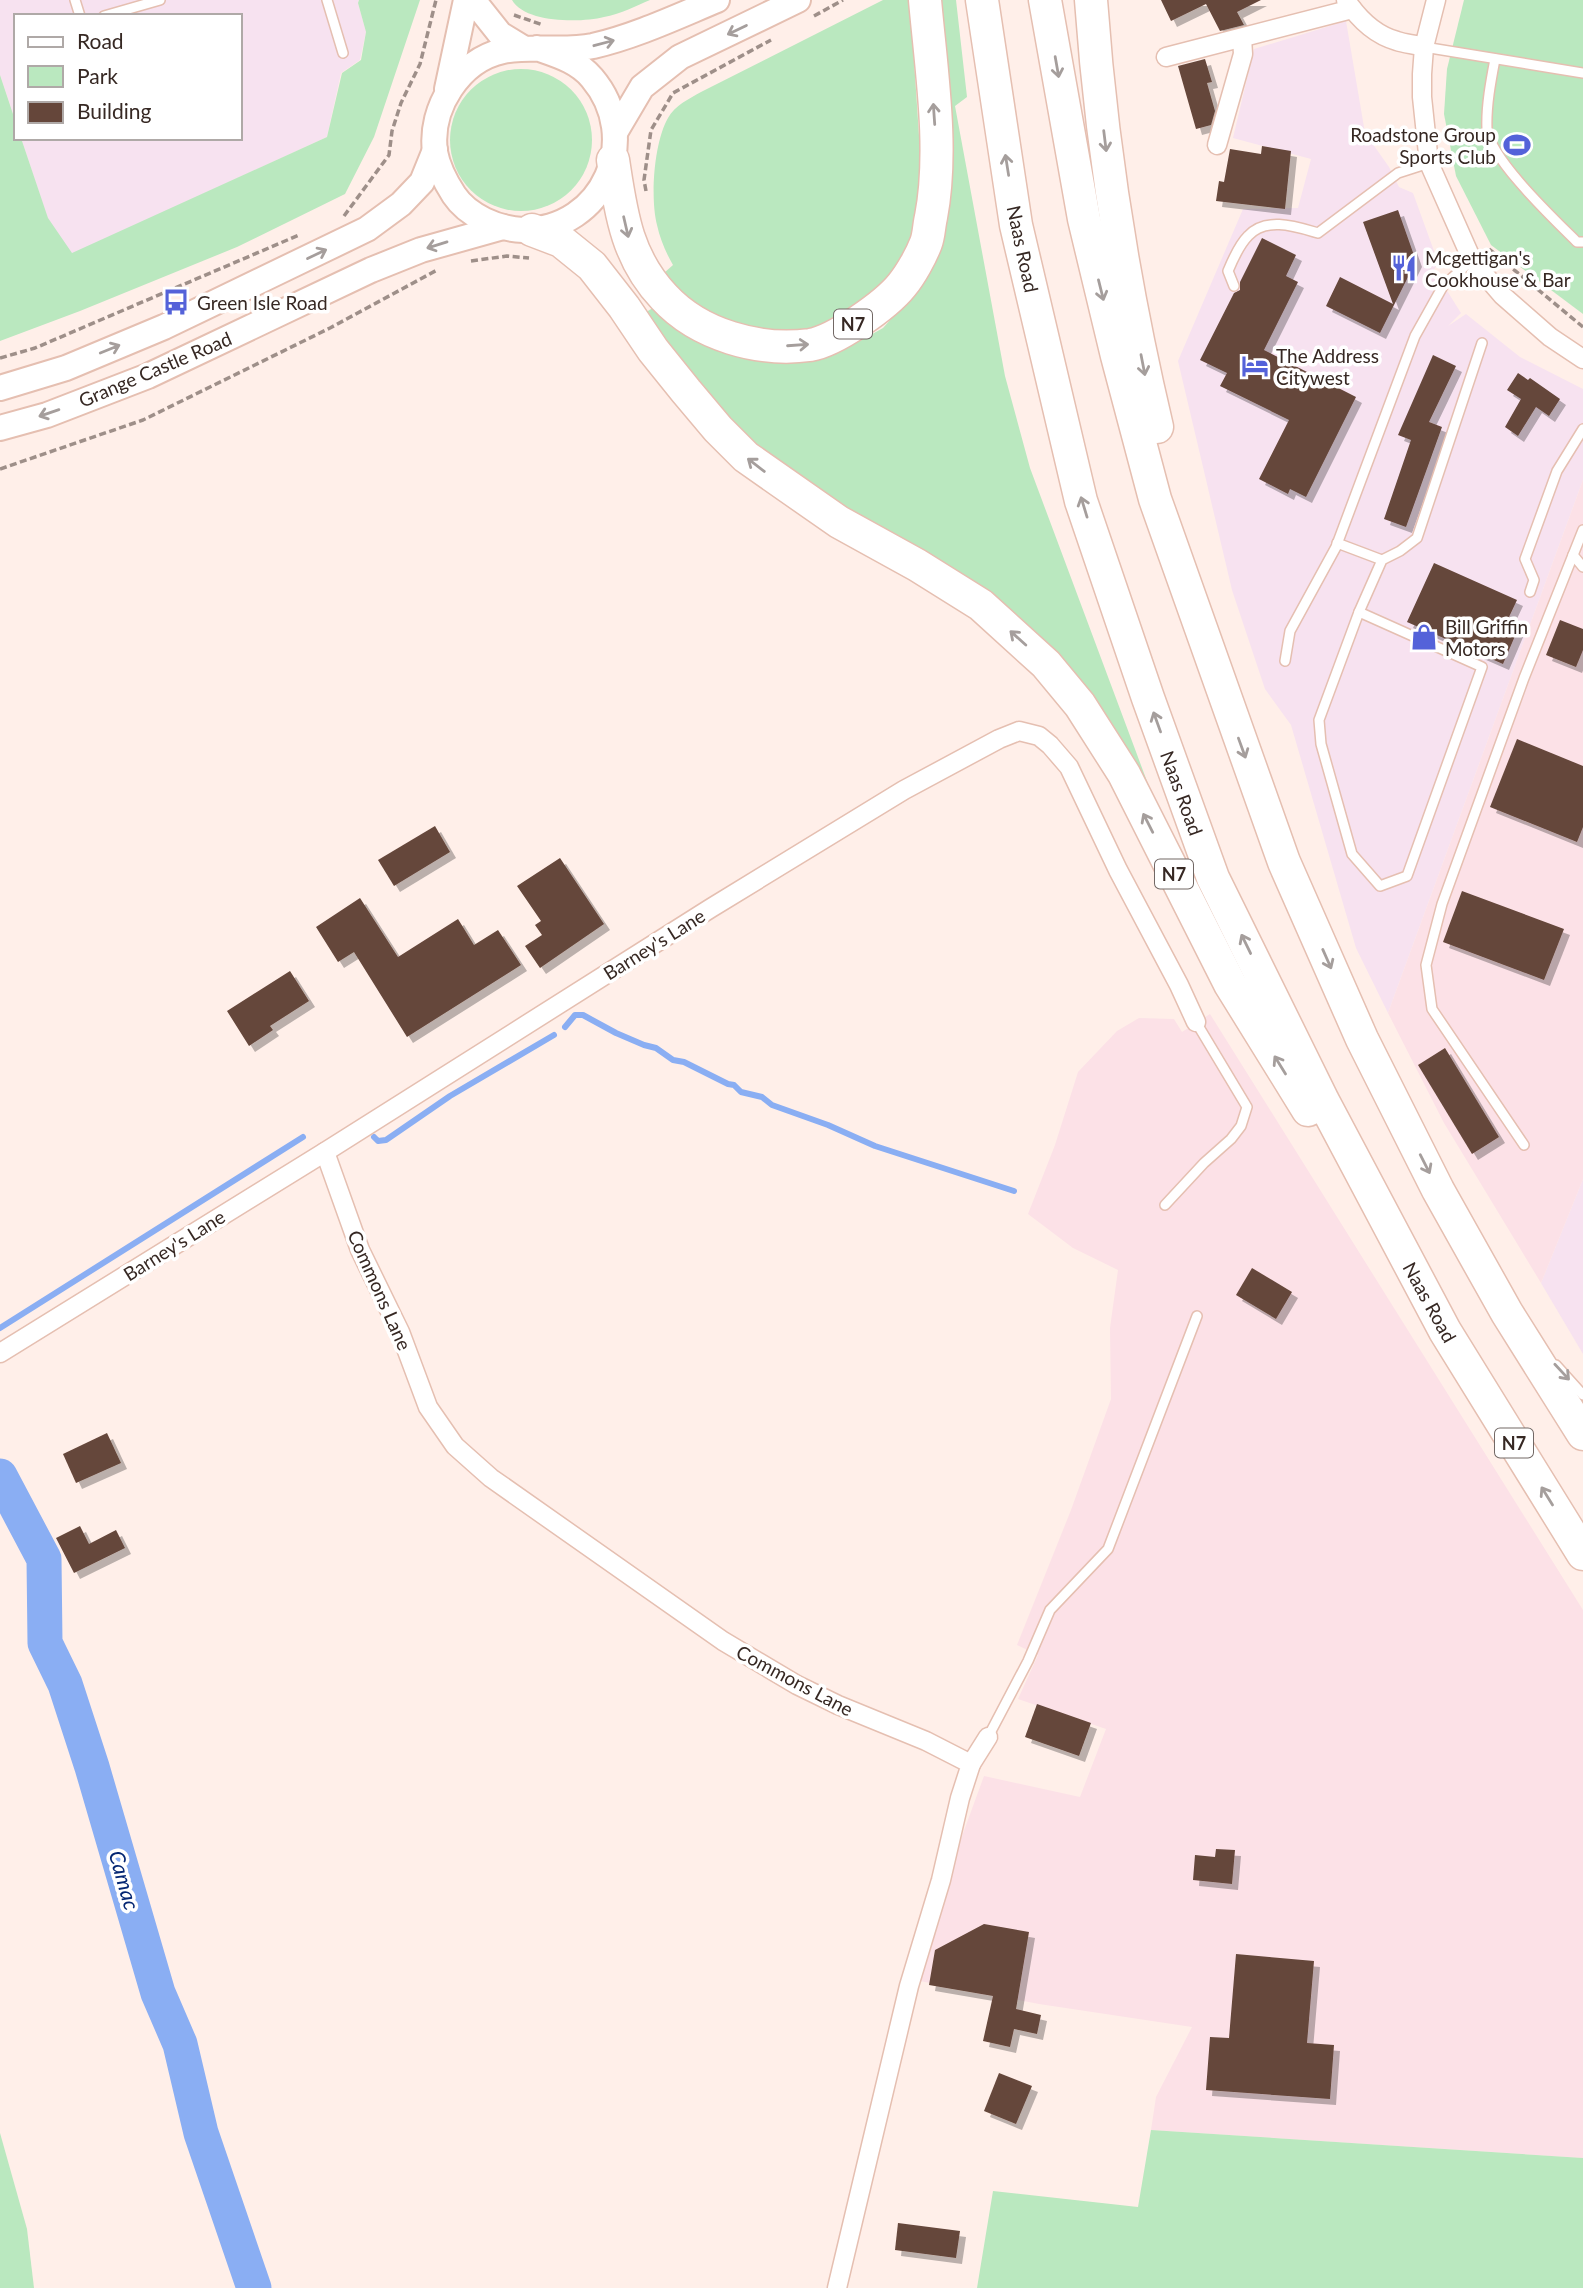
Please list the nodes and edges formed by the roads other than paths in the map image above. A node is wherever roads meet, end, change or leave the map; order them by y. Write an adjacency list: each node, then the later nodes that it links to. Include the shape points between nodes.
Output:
1 (160, 0): 13 (lane)
2 (327, 0): 17 (lane)
3 (466, 0): 21 (main road)
4 (472, 0): 16 (main road, via 500,34)
5 (717, 0): 16 (main road, Grange Castle Road, one-way to 5, via 590,47)
6 (925, 0): 23 (highway, N7, one-way to 6, via 630,245 664,298 694,321 750,343 812,344 833,336 868,315 902,285 926,242 935,196 936,145)
7 (982, 0): 50 (highway, Naas Road / N7, one-way to 7, via 1323,1101 1213,878 1148,698 1082,501 1034,304 1016,225)
8 (1045, 0): 43 (highway, one-way to 43, via 1084,219 1117,356 1155,499)
9 (1091, 0): 43 (highway, one-way to 43, via 1122,252 1147,385)
10 (1436, 0): 15 (street)
11 (1349, 5): 14 (street); 15 (street, via 1357,18 1375,30 1396,41)
12 (804, 9): 23 (main road, Grange Castle Road, one-way to 23, via 680,57 642,87)
13 (111, 14)
14 (1242, 38): 18 (street); 22 (street, via 1243,54)
15 (1424, 47): 19 (lane); 25 (street, via 1422,97)
16 (530, 48): 21 (main road, Grange Castle Road, via 499,52 477,62); 23 (main road, via 566,58 591,76 608,101)
17 (343, 53)
18 (1166, 57)
19 (1495, 59): 20 (lane); 27 (lane, via 1487,129 1490,141 1511,172 1577,242)
20 (1583, 73)
21 (445, 96): 24 (main road, Grange Castle Road, via 436,123)
22 (1217, 145)
23 (615, 146): 26 (main road, Grange Castle Road, via 605,182 592,200 575,215)
24 (435, 150): 26 (main road, Grange Castle Road, via 442,176 457,199 478,216); 32 (main road, Grange Castle Road, one-way to 24, via 66,368 164,327 367,229 422,182)
25 (1429, 163): 28 (street); 29 (lane, via 1398,173 1318,233 1287,224 1259,227 1248,236 1228,271)
26 (524, 238): 33 (main road, Grange Castle Road, one-way to 33, via 433,247 382,265 148,376); 50 (highway, N7, one-way to 26, via 1230,984 1124,774 1080,705 1046,664 972,599 839,522 746,457 686,391 592,266 561,241)
27 (1583, 242)
28 (1472, 260): 31 (street, via 1502,295); 36 (lane, via 1443,286 1415,336)
29 (1234, 286)
30 (1482, 343): 38 (lane, via 1417,538)
31 (1583, 359)
32 (0, 388)
33 (0, 428)
34 (1583, 429): 40 (lane, via 1558,471 1525,559 1534,580)
35 (1583, 530): 37 (lane)
36 (1337, 543): 38 (lane); 42 (lane, via 1290,631)
37 (1573, 555): 39 (lane); 45 (lane, via 1442,904 1426,965 1432,1009)
38 (1382, 560): 41 (lane)
39 (1583, 567)
40 (1530, 592)
41 (1359, 612): 41 (lane, via 1482,667 1407,876 1380,886 1352,853 1321,744 1319,720)
42 (1285, 661)
43 (1219, 684): 48 (highway, one-way to 48, via 1284,862 1362,1040)
44 (1196, 1022): 46 (street, Barney's Lane, via 1069,767 1039,736 1019,731 904,790); 47 (lane, via 1247,1107 1231,1139)
45 (1524, 1145)
46 (325, 1152): 51 (street, Barney's Lane); 56 (street, Commons Lane, via 360,1250 400,1332 428,1407 456,1446 501,1485 723,1641 797,1685)
47 (1165, 1205)
48 (1507, 1312): 52 (lane, one-way to 52); 53 (highway)
49 (1197, 1316): 55 (lane, via 1108,1549 1050,1610)
50 (1445, 1331): 54 (highway, Naas Road / N7, one-way to 50)
51 (0, 1353)
52 (1583, 1395)
53 (1583, 1434)
54 (1583, 1554)
55 (988, 1737): 56 (street)
56 (971, 1764): 57 (street, via 909,1986)
57 (837, 2288)

